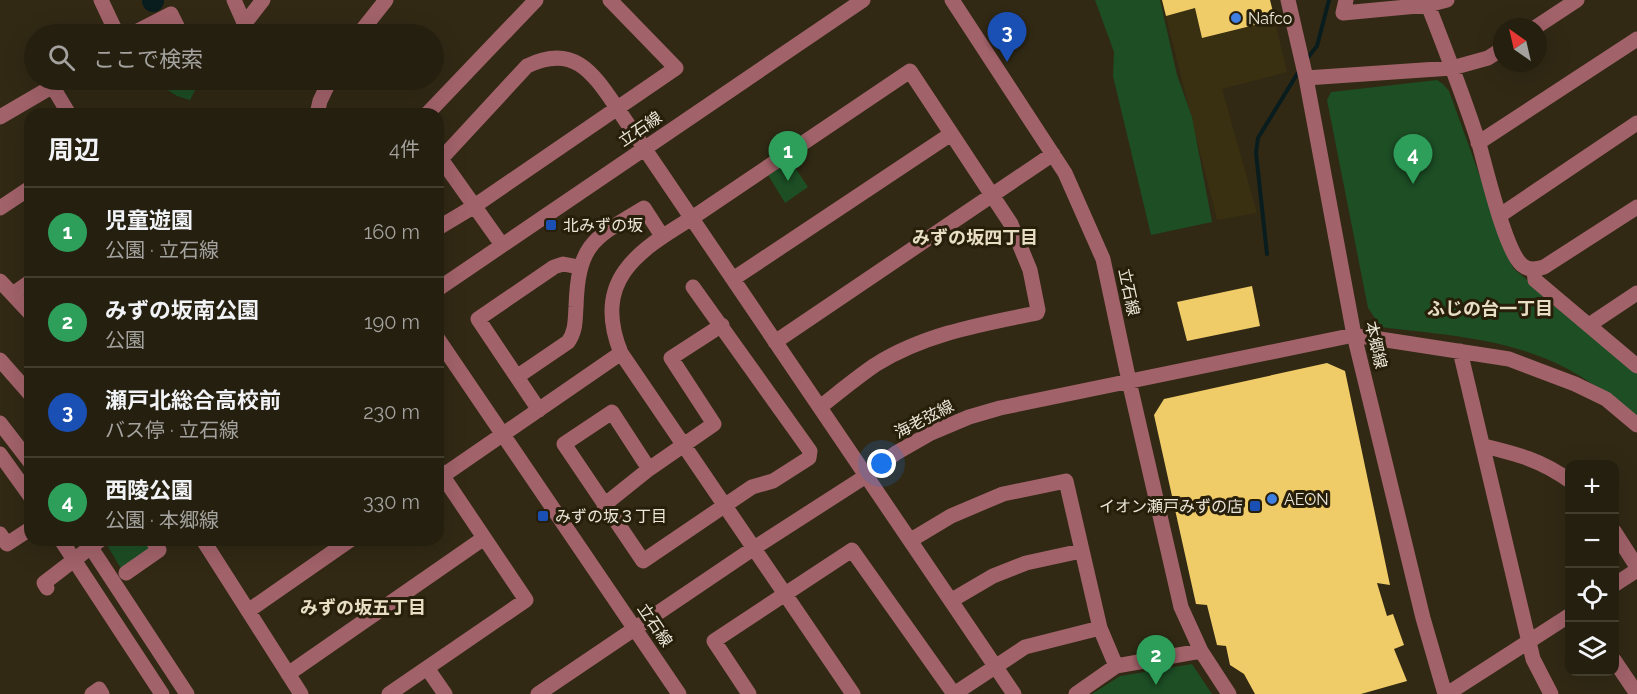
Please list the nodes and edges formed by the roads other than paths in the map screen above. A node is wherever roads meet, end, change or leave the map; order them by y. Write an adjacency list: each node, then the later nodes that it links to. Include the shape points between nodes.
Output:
1 (101, 0): 15 (street)
2 (234, 0): 18 (street)
3 (263, 0): 19 (street)
4 (386, 0): 20 (street)
5 (536, 0): 30 (street)
6 (610, 0): 31 (street, via 676,69)
7 (863, 0): 36 (street, 立石線)
8 (952, 0): 37 (street, 立石線)
9 (1288, 0): 24 (street, 本郷線)
10 (1346, 0): 13 (street, via 1343,13)
11 (1447, 0): 13 (street)
12 (1577, 0): 14 (street)
13 (1428, 2): 23 (street)
14 (1547, 20)
15 (112, 24)
16 (152, 24): 17 (street, via 171,14)
17 (176, 24)
18 (245, 24)
19 (250, 24)
20 (366, 24)
21 (1637, 39): 35 (street)
22 (1493, 55): 23 (street)
23 (1452, 68): 24 (street); 35 (street)
24 (1304, 69): 62 (street, 本郷線)
25 (46, 90): 32 (street)
26 (55, 90): 28 (street)
27 (325, 90): 29 (street)
28 (65, 108)
29 (318, 108)
30 (433, 108)
31 (617, 108): 36 (street); 38 (street, via 594,75 578,62 560,57 541,59 527,66); 42 (street)
32 (0, 117)
33 (1637, 123): 45 (street)
34 (951, 134): 41 (street); 46 (street, via 910,71); 52 (street)
35 (1478, 143): 45 (street)
36 (645, 148): 46 (street); 49 (street, 立石線)
37 (1053, 154): 41 (street); 70 (street, 立石線, via 1103,259)
38 (444, 156)
39 (444, 164): 42 (street)
40 (24, 192): 44 (street)
41 (994, 195): 63 (street); 72 (street, via 1030,270 1037,313 961,329 917,345 876,365)
42 (473, 207): 47 (street); 49 (street)
43 (1637, 207): 51 (street)
44 (0, 208)
45 (1499, 216): 51 (street, via 1515,255 1522,265)
46 (692, 218): 48 (street); 52 (street)
47 (444, 224)
48 (662, 236): 50 (street, via 644,208 599,236); 66 (street, via 631,261 615,290 614,336)
49 (502, 245): 54 (street, 立石線)
50 (579, 267): 69 (street, via 572,336); 69 (street, via 554,267 478,319)
51 (1534, 270): 61 (street, via 1535,280)
52 (733, 279): 63 (street)
53 (0, 281): 58 (street)
54 (444, 285)
55 (24, 286): 58 (street)
56 (693, 287): 60 (street)
57 (1637, 293): 61 (street)
58 (13, 294): 59 (street)
59 (24, 306)
60 (722, 325): 77 (street, via 670,358 717,418); 88 (street, via 810,451 809,458 773,481 752,487)
61 (1589, 326): 68 (street)
62 (1354, 335): 65 (street); 70 (street, 海老弦線); 134 (street, 本郷線, via 1423,618)
63 (775, 342): 72 (street)
64 (444, 348): 76 (street, 立石線)
65 (1461, 351): 75 (street, via 1509,359 1575,384 1605,399); 78 (street)
66 (621, 353): 73 (street); 77 (street)
67 (0, 360): 71 (street)
68 (1637, 366)
69 (518, 376): 73 (street)
70 (1129, 381): 83 (street, 海老弦線, via 969,417 913,443); 113 (street, 立石線, via 1181,607)
71 (24, 387)
72 (820, 407): 83 (street)
73 (539, 410): 76 (street)
74 (0, 423): 80 (street)
75 (1637, 425)
76 (502, 433): 82 (street); 110 (street, 立石線)
77 (683, 445): 81 (street); 88 (street)
78 (1484, 446): 84 (street, via 1528,457); 112 (street)
79 (0, 454): 86 (street)
80 (24, 454)
81 (649, 469): 87 (street); 87 (street, via 612,412 564,444)
82 (444, 471)
83 (866, 476): 93 (street); 100 (street, 海老弦線)
84 (1565, 478)
85 (444, 480): 91 (street)
86 (24, 487)
87 (604, 505): 88 (street, via 643,561)
88 (725, 507): 100 (street)
89 (24, 533): 90 (street, via 7,544)
90 (0, 534)
91 (484, 538): 117 (street, via 526,600); 118 (street)
92 (1619, 539): 102 (street)
93 (911, 540): 101 (street, via 951,516 1003,494 1066,481); 107 (street)
94 (65, 546): 121 (street)
95 (90, 546): 122 (street)
96 (92, 546): 105 (street, bridge, via 44,584)
97 (156, 546): 103 (street, via 159,550)
98 (211, 546): 108 (street)
99 (341, 546): 108 (street)
100 (754, 548): 106 (street); 110 (street, 海老弦線)
101 (1082, 551): 107 (street, via 1026,563 993,576); 111 (street)
102 (1637, 568): 104 (street)
103 (126, 573)
104 (1619, 581)
105 (47, 588)
106 (785, 595): 128 (street, via 714,641); 129 (street); 130 (street, via 852,550)
107 (952, 600): 114 (street)
108 (248, 610): 118 (street)
109 (1565, 617): 112 (street)
110 (636, 628): 126 (street, 海老弦線); 127 (street, 立石線)
111 (1100, 628): 114 (street, via 1038,642); 115 (street)
112 (1529, 639): 134 (street); 135 (street, via 1533,659)
113 (1201, 651): 115 (street); 133 (street, 立石線)
114 (995, 666): 130 (street); 131 (street)
115 (1116, 666): 132 (street)
116 (1619, 667): 136 (street)
117 (427, 668): 124 (street); 125 (street)
118 (288, 674): 123 (street)
119 (92, 694): 120 (street, via 99,689)
120 (102, 694)
121 (162, 694)
122 (188, 694)
123 (301, 694)
124 (389, 694)
125 (445, 694)
126 (538, 694)
127 (679, 694)
128 (749, 694)
129 (853, 694)
130 (954, 694)
131 (1014, 694)
132 (1076, 694)
133 (1229, 694)
134 (1446, 694)
135 (1551, 694)
136 (1637, 694)

